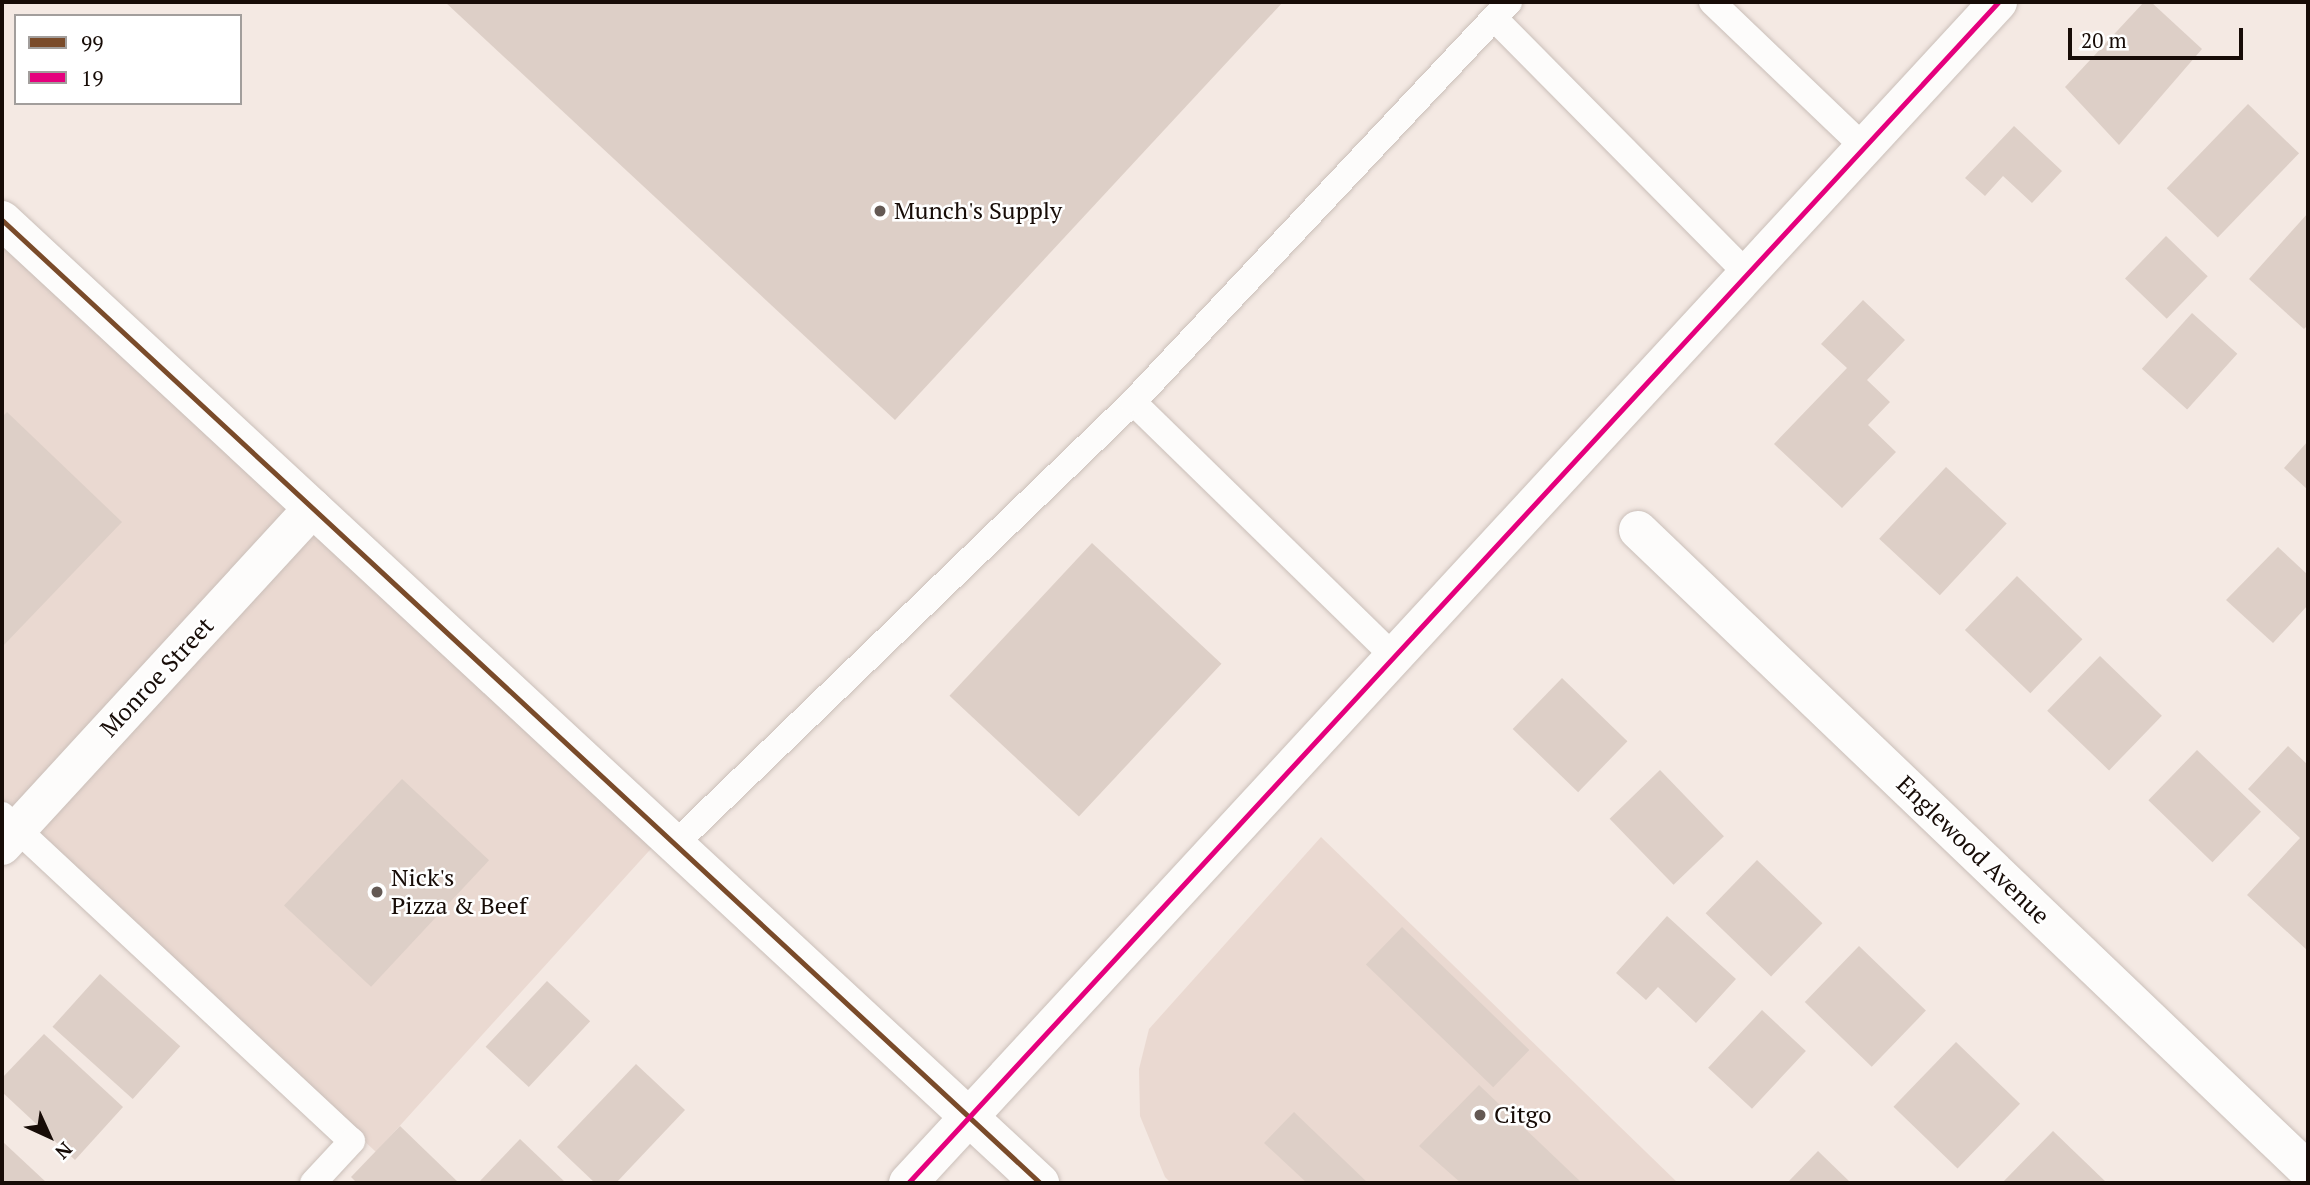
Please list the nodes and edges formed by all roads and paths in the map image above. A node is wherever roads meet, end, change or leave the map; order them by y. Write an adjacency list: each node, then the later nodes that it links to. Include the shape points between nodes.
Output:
1 (1712, 2): 4 (lane)
2 (1998, 2): 4 (street)
3 (1502, 10): 6 (lane); 7 (lane)
4 (1865, 148): 6 (street)
5 (2, 220): 8 (street)
6 (1748, 275): 10 (street)
7 (1133, 402): 10 (lane); 12 (lane)
8 (313, 508): 11 (street, Monroe Street); 12 (street)
9 (1638, 530): 14 (street, Englewood Avenue)
10 (1395, 658): 13 (street)
11 (7, 830): 15 (lane, via 352,1141)
12 (675, 844): 13 (street)
13 (970, 1117): 16 (street); 17 (street)
14 (2308, 1171)
15 (313, 1183)
16 (908, 1183)
17 (1040, 1183)

